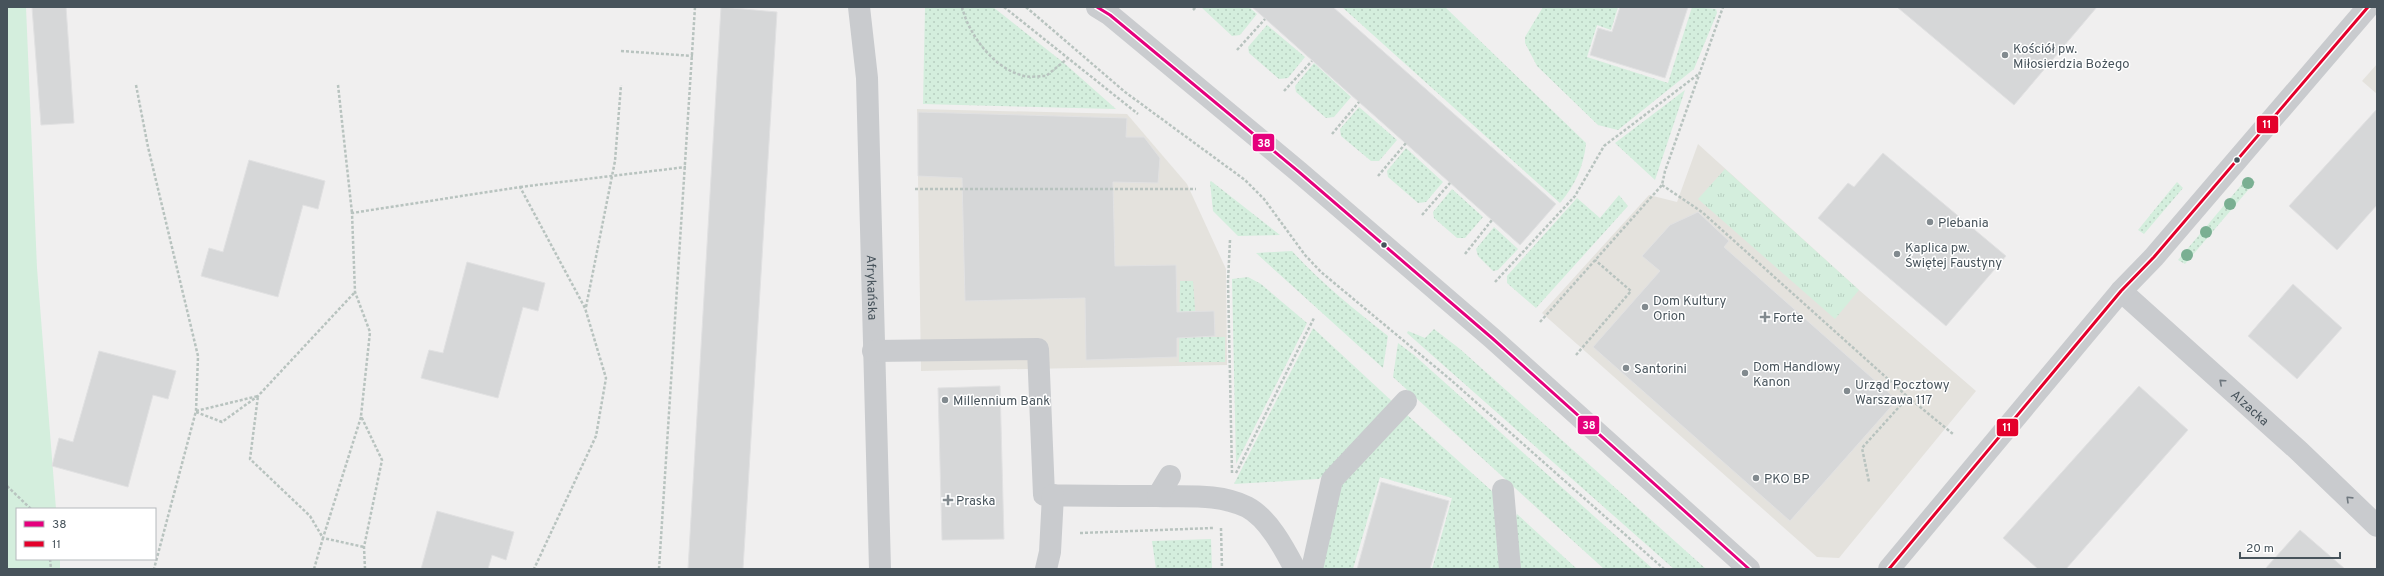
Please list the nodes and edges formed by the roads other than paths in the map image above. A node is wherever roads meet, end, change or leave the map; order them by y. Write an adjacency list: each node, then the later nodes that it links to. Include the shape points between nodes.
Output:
1 (859, 7): 5 (street, Afrykańska, via 866,78)
2 (2368, 7): 4 (street, via 2154,257)
3 (1103, 10): 17 (street, via 1299,172 1492,338)
4 (2121, 291): 11 (street, Alzacka, one-way to 4, via 2299,451); 18 (street)
5 (873, 351): 9 (street, via 1038,349 1044,495); 13 (street, Afrykańska)
6 (1406, 401): 15 (street, via 1332,480)
7 (1170, 476): 10 (street)
8 (1503, 490): 16 (street)
9 (1053, 495): 10 (street); 12 (street)
10 (1158, 496): 14 (street, via 1224,499 1248,508 1260,518 1284,549)
11 (2377, 526)
12 (1048, 561)
13 (880, 569)
14 (1295, 569)
15 (1312, 569)
16 (1510, 569)
17 (1749, 569)
18 (1889, 569)

